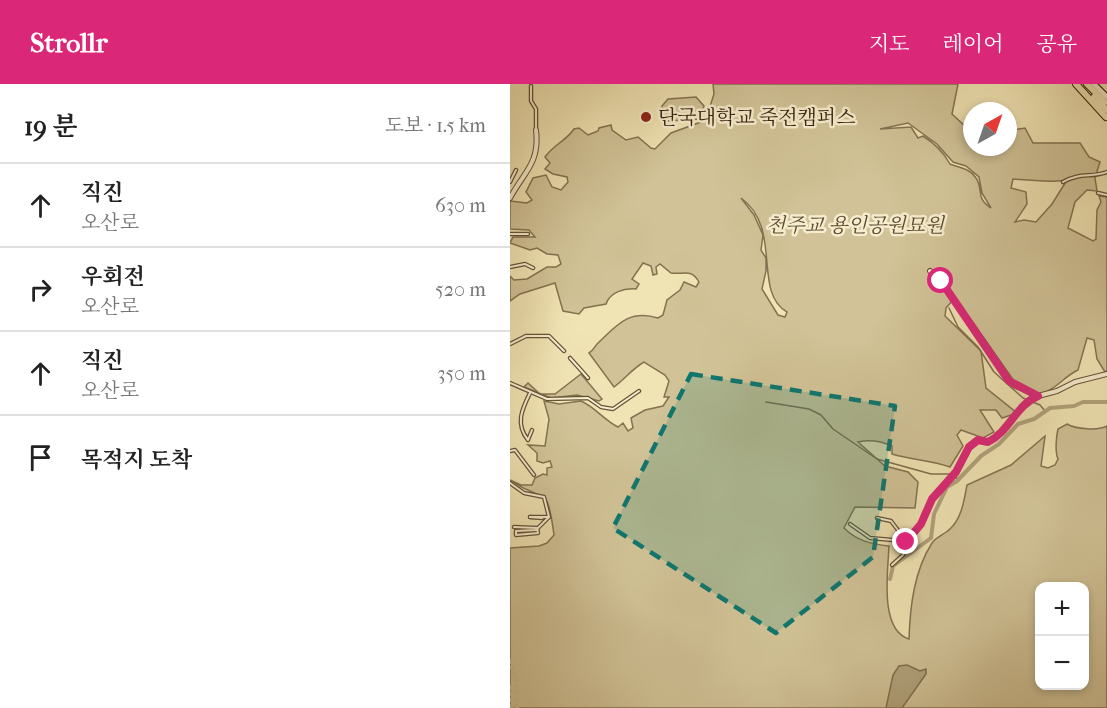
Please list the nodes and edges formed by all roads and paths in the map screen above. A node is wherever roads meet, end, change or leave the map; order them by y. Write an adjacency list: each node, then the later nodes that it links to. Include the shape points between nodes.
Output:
1 (1076, 84): 9 (highway)
2 (1081, 84): 8 (highway)
3 (1087, 84): 7 (highway)
4 (1094, 84): 6 (main road)
5 (531, 86): 10 (street)
6 (1107, 97)
7 (1107, 105)
8 (1107, 110)
9 (1105, 118)
10 (536, 130): 17 (street, via 532,166)
11 (516, 170): 13 (street)
12 (1107, 172): 14 (street, via 1095,176 1084,173)
13 (510, 182)
14 (1063, 182)
15 (1098, 193): 16 (street)
16 (1107, 195)
17 (510, 198)
18 (510, 234): 19 (street)
19 (528, 234)
20 (510, 267): 21 (street, via 525,264)
21 (533, 268)
22 (930, 271): 31 (street, via 941,281 1009,381)
23 (510, 344): 24 (street, via 526,336 549,336)
24 (564, 351)
25 (570, 358): 27 (street)
26 (1107, 374): 31 (street)
27 (588, 378)
28 (510, 382): 30 (street)
29 (639, 391): 30 (street, via 608,409 588,398 547,399)
30 (530, 393): 32 (street, via 520,413 528,440)
31 (1038, 396): 42 (street, via 1030,399 1002,435 988,442 971,443 953,476 932,499 921,524)
32 (532, 430)
33 (510, 450): 34 (street, via 515,450)
34 (534, 475)
35 (510, 483): 36 (street, via 524,493 544,497)
36 (549, 517): 37 (street); 41 (street)
37 (542, 518)
38 (877, 518): 42 (street, via 891,521)
39 (850, 524): 42 (street, via 870,538)
40 (514, 527): 41 (street)
41 (537, 528): 41 (street, via 538,533 516,534 516,531)
42 (906, 542): 43 (street, via 903,555)
43 (892, 565)

